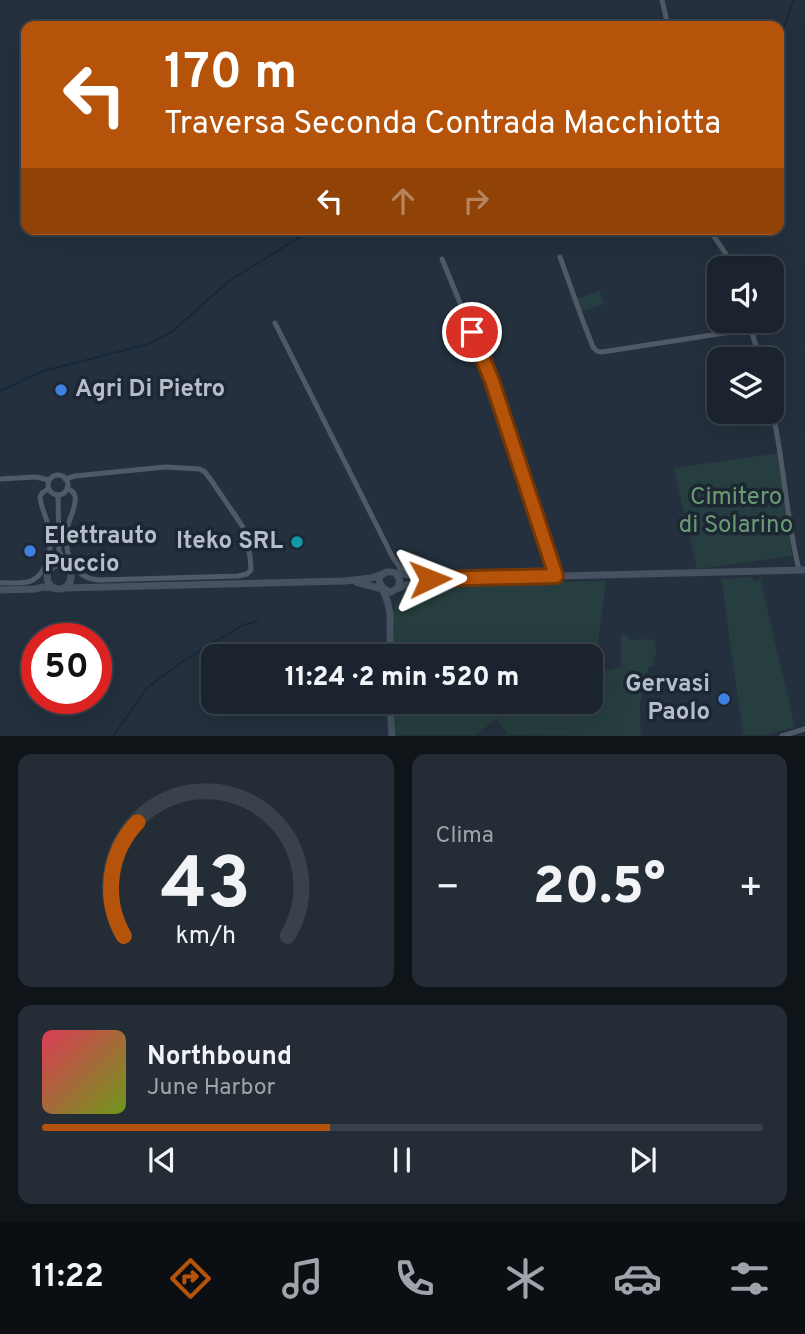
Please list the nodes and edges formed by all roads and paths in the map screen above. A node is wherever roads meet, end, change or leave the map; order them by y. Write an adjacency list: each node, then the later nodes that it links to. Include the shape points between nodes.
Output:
1 (662, 0): 2 (street)
2 (667, 21)
3 (713, 235): 4 (street)
4 (727, 256)
5 (560, 257): 8 (street, via 597,351)
6 (442, 259): 22 (street, via 492,381)
7 (275, 323): 17 (street)
8 (725, 333)
9 (775, 424): 19 (street)
10 (0, 479): 12 (street)
11 (65, 479): 12 (street, via 57,475); 13 (street); 13 (street, via 165,467 200,469 243,527 251,570 238,576 86,579 68,551 67,530 75,497)
12 (49, 480): 14 (street)
13 (67, 488): 15 (street)
14 (48, 489): 15 (street); 26 (street, via 40,497 50,537 41,572 31,581)
15 (58, 495): 16 (street)
16 (59, 550): 18 (street); 20 (street)
17 (392, 556): 21 (street, via 393,564); 24 (street)
18 (51, 570): 20 (main road, via 64,566); 27 (main road, via 48,579); 30 (main road)
19 (802, 570): 22 (main road)
20 (70, 573): 28 (main road); 29 (main road)
21 (385, 573): 24 (main road); 25 (main road); 31 (main road, via 380,580)
22 (556, 576): 23 (main road)
23 (430, 579): 24 (main road); 24 (main road)
24 (399, 580): 31 (main road, via 391,592); 33 (main road)
25 (345, 581): 29 (main road); 31 (main road)
26 (0, 583)
27 (53, 587): 28 (main road); 30 (main road)
28 (64, 588): 29 (main road)
29 (90, 588)
30 (26, 589): 32 (main road)
31 (383, 589): 33 (main road)
32 (0, 590)
33 (390, 614): 34 (main road)
34 (390, 644)
35 (390, 714): 37 (main road)
36 (805, 730): 38 (street)
37 (390, 733)
38 (782, 736)

